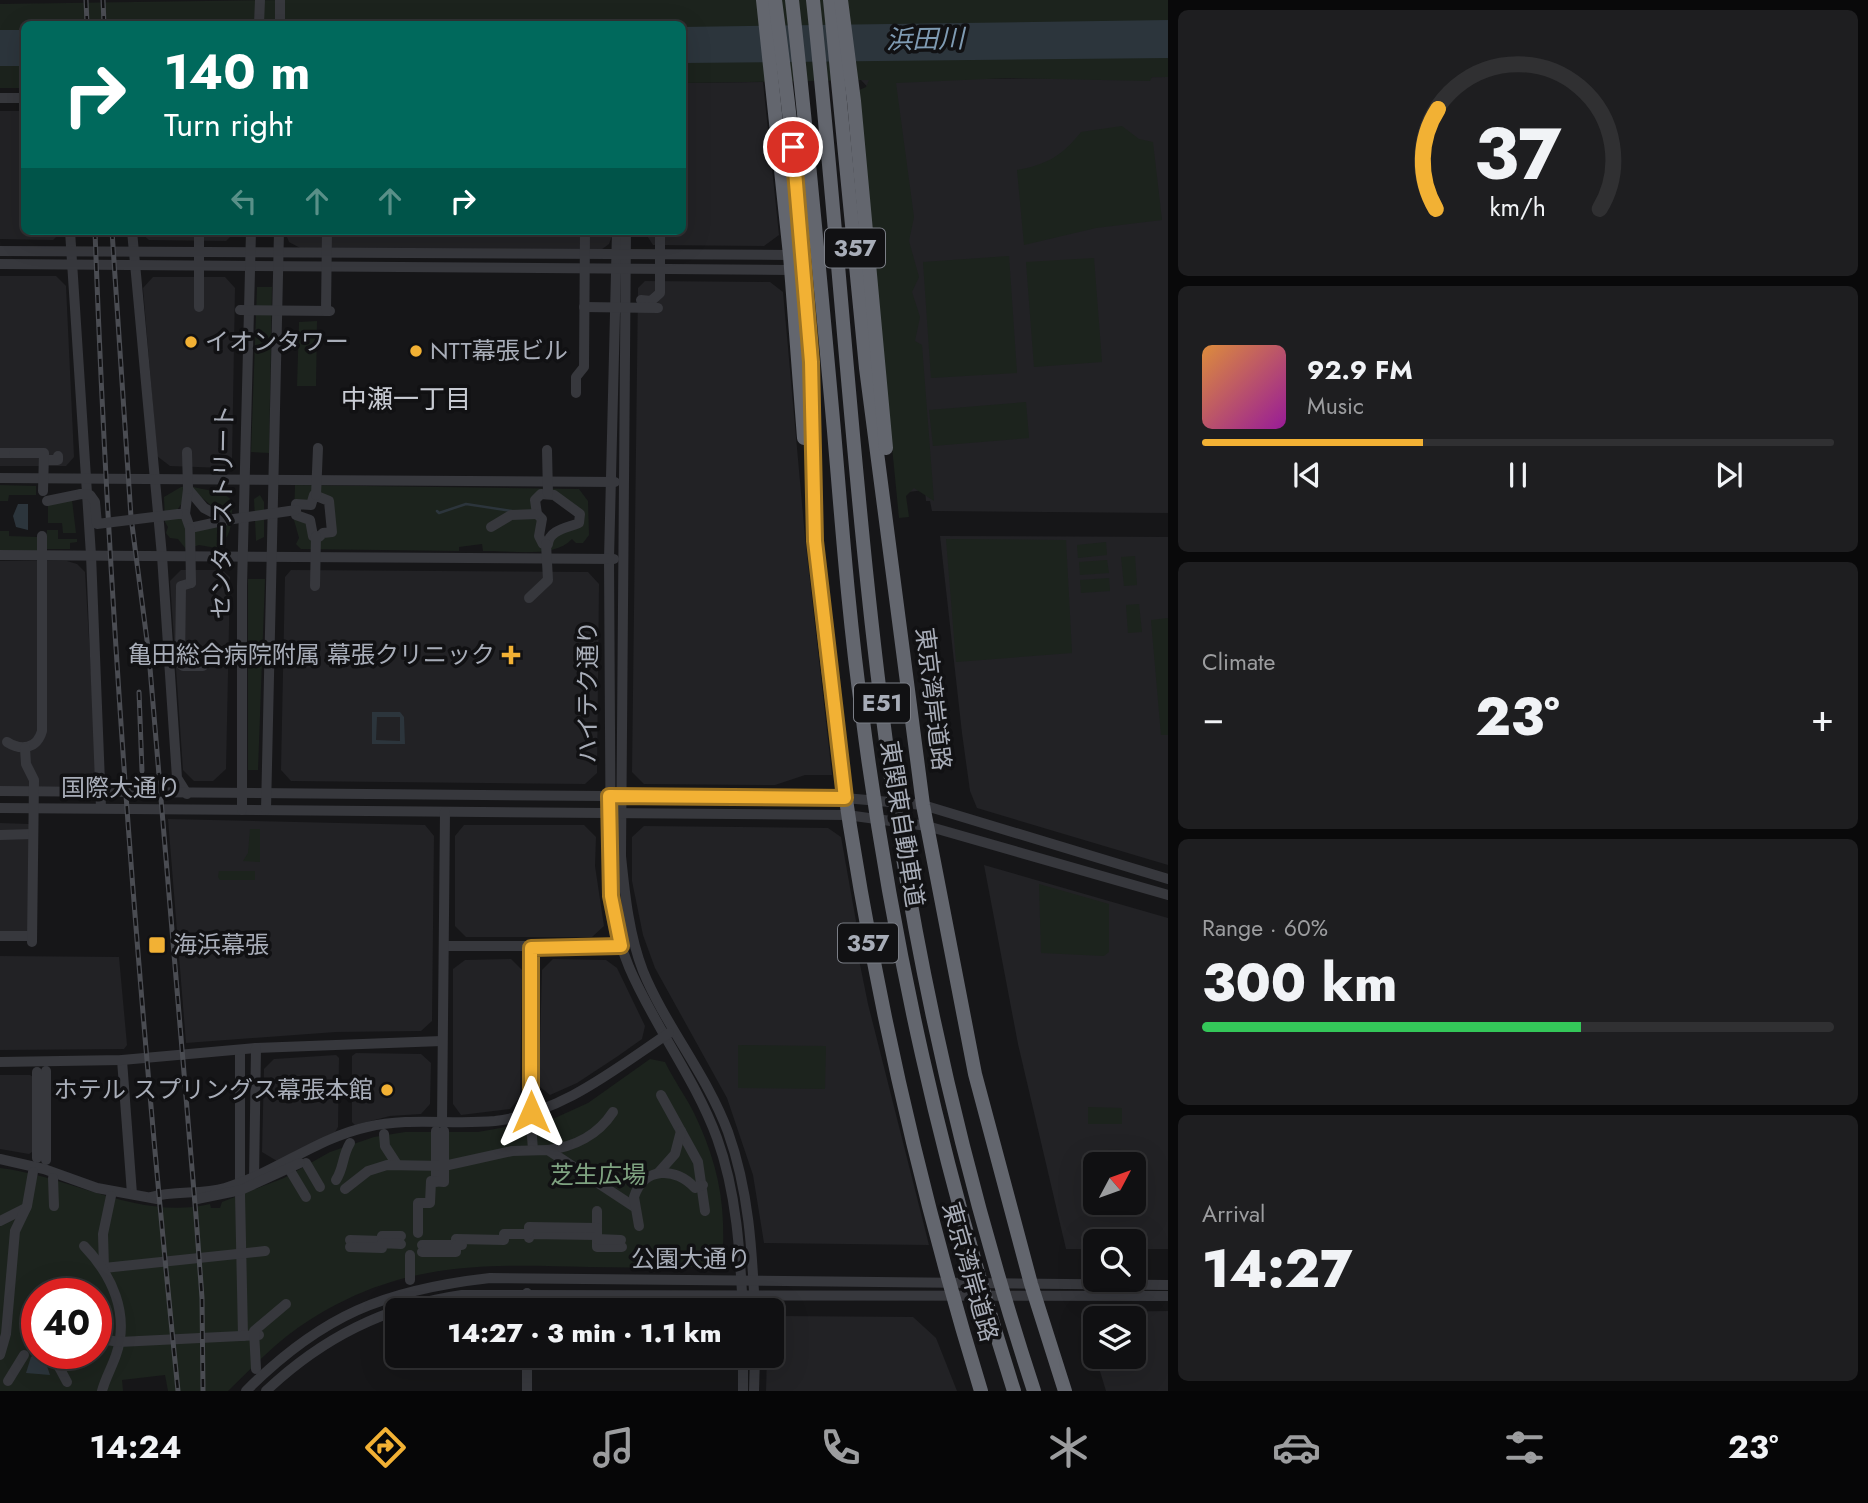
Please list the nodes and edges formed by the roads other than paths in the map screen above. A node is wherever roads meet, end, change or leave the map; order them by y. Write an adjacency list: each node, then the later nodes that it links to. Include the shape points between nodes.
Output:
1 (792, 0): 189 (highway, 東関東自動車道 / E51, bridge, via 853,650 881,842 902,966 951,1183)
2 (813, 0): 190 (highway, 東関東自動車道 / E51, bridge, via 867,567 900,839 928,990 972,1183)
3 (830, 0): 73 (highway, 東京湾岸道路 / 357, via 866,368)
4 (841, 0): 73 (highway)
5 (767, 1): 26 (highway, 357); 56 (highway, 東京湾岸道路 / 357, via 804,255)
6 (280, 3): 7 (street)
7 (280, 21)
8 (0, 98): 9 (street)
9 (21, 98)
10 (70, 235): 21 (street)
11 (132, 235): 22 (street)
12 (199, 235): 33 (street, bridge)
13 (251, 235): 23 (street, センターストリート)
14 (279, 235): 24 (street, センターストリート)
15 (327, 235): 35 (street, bridge, via 328,311)
16 (585, 235): 34 (street, bridge)
17 (618, 235): 25 (street, ハイテク通り)
18 (625, 235): 25 (street, ハイテク通り)
19 (660, 235): 34 (street, bridge, via 660,293 650,304)
20 (0, 251): 21 (street)
21 (72, 252): 22 (street); 28 (street)
22 (133, 252): 23 (street); 29 (street)
23 (250, 252): 24 (street); 30 (street, センターストリート)
24 (278, 252): 25 (street); 31 (street, センターストリート)
25 (621, 256): 26 (street); 32 (street, ハイテク通り)
26 (791, 262): 32 (street); 56 (highway, 357, via 808,486)
27 (0, 264): 28 (street)
28 (73, 265): 29 (street); 44 (street)
29 (134, 265): 30 (street); 45 (street)
30 (249, 265): 31 (street); 46 (street, センターストリート)
31 (278, 265): 32 (street); 47 (street, センターストリート)
32 (621, 268): 48 (street, ハイテク通り); 49 (street, ハイテク通り)
33 (200, 307)
34 (584, 307): 36 (street, bridge, via 584,368 576,377)
35 (240, 310)
36 (576, 393)
37 (318, 448): 52 (street, bridge)
38 (547, 450): 51 (street, bridge)
39 (187, 452): 50 (street, bridge)
40 (0, 453): 42 (street, bridge, via 44,453)
41 (58, 456): 42 (street, via 58,460)
42 (44, 460): 54 (street, bridge, via 45,496 88,494 95,502 97,524)
43 (0, 478): 44 (street)
44 (85, 478): 45 (street); 64 (street)
45 (152, 478): 46 (street); 65 (street)
46 (244, 479): 47 (street); 66 (street, センターストリート)
47 (274, 479): 48 (street); 67 (street, センターストリート)
48 (610, 482): 49 (street); 68 (street, ハイテク通り)
49 (622, 482): 69 (street, ハイテク通り)
50 (188, 489): 54 (street); 57 (street, via 204,508)
51 (548, 494): 55 (street, via 537,497); 62 (street, via 580,514 579,523 554,531)
52 (316, 495): 53 (street, via 311,505 296,504); 61 (street, via 328,501 332,528 332,532)
53 (296, 510): 57 (street, bridge); 61 (street, via 296,515 312,521)
54 (185, 514): 59 (street)
55 (537, 514): 58 (street, via 511,515); 62 (street, via 542,519 539,536)
56 (815, 518): 83 (highway, 東京湾岸道路 / 357, via 826,656)
57 (226, 520): 59 (street)
58 (491, 527)
59 (190, 528): 72 (street, bridge, via 191,583 181,586 178,648 183,666)
60 (42, 536): 75 (street, bridge, via 42,731 37,741)
61 (316, 536): 70 (street, bridge)
62 (545, 544): 71 (street, bridge, via 548,580)
63 (0, 555): 64 (street)
64 (91, 555): 65 (street); 77 (street)
65 (162, 556): 66 (street); 80 (street, via 177,778)
66 (243, 556): 67 (street); 78 (street, センターストリート)
67 (272, 557): 68 (street); 79 (street, センターストリート)
68 (609, 559): 69 (street); 81 (street, ハイテク通り)
69 (621, 559): 82 (street, ハイテク通り)
70 (315, 586)
71 (529, 598)
72 (202, 666)
73 (907, 672): 84 (highway, 東京湾岸道路 / 357)
74 (7, 742): 75 (street, bridge)
75 (25, 748): 94 (street, bridge, via 34,780)
76 (0, 791): 77 (street, 国際大通り)
77 (100, 793): 80 (street, 国際大通り); 86 (street)
78 (241, 793): 79 (street, 国際大通り); 80 (street, 国際大通り); 87 (street, センターストリート)
79 (265, 793): 81 (street, 国際大通り); 88 (street, センターストリート)
80 (187, 794)
81 (609, 796): 82 (street, 国際大通り); 90 (street, ハイテク通り)
82 (621, 796): 83 (street, 国際大通り); 91 (street, ハイテク通り)
83 (845, 798): 84 (street, 国際大通り); 92 (highway, 東京湾岸道路 / 357)
84 (923, 805): 93 (highway, 東京湾岸道路 / 357); 96 (street, 国際大通り)
85 (0, 808): 86 (street, 国際大通り)
86 (101, 808): 87 (street, 国際大通り)
87 (242, 810): 88 (street, 国際大通り)
88 (266, 810): 89 (street, 国際大通り)
89 (445, 812): 90 (street, 国際大通り); 99 (street)
90 (609, 813): 91 (street, 国際大通り); 100 (street, ハイテク通り, via 611,896)
91 (621, 813): 92 (street, 国際大通り); 102 (street, ハイテク通り, via 629,922 643,971)
92 (847, 815): 93 (street, 国際大通り); 160 (highway, 東京湾岸道路 / 357, via 884,1023)
93 (928, 826): 97 (street, 国際大通り); 161 (highway, 東京湾岸道路 / 357, via 975,1074)
94 (33, 834): 95 (street); 98 (street, bridge, via 32,939)
95 (0, 835)
96 (1168, 879)
97 (1168, 895)
98 (0, 936)
99 (444, 946): 101 (street); 104 (street)
100 (621, 946): 101 (street); 103 (street, ハイテク通り)
101 (531, 948): 112 (street)
102 (674, 1030): 103 (street); 158 (street, ハイテク通り, via 718,1109 735,1153 748,1210)
103 (664, 1037): 112 (street, via 580,1093); 157 (street, ハイテク通り, via 705,1111 723,1155)
104 (442, 1041): 105 (street); 113 (street)
105 (256, 1048): 106 (street); 127 (street)
106 (240, 1049): 107 (street); 130 (street)
107 (122, 1060): 108 (street); 134 (street)
108 (0, 1062)
109 (42, 1071): 120 (street)
110 (660, 1095): 114 (street)
111 (613, 1112): 118 (street, via 586,1138)
112 (531, 1118): 113 (street); 117 (street)
113 (439, 1127): 123 (street); 127 (street, via 400,1121 364,1127); 130 (street, via 350,1138)
114 (681, 1130): 126 (street, via 675,1154); 131 (street, via 698,1162)
115 (384, 1134): 122 (street, via 385,1146)
116 (350, 1143): 129 (street)
117 (533, 1150): 118 (street); 123 (street)
118 (548, 1150): 139 (street)
119 (0, 1159): 134 (street)
120 (42, 1159)
121 (306, 1163): 132 (street)
122 (396, 1163): 123 (street); 133 (street, via 368,1171)
123 (440, 1166): 145 (street, via 444,1182 430,1181 430,1203 418,1203)
124 (33, 1172): 140 (street)
125 (291, 1172): 137 (street)
126 (659, 1172): 131 (street, via 680,1175 695,1188); 139 (street, via 640,1185)
127 (256, 1176): 130 (street)
128 (53, 1178): 138 (street)
129 (336, 1180)
130 (245, 1184): 134 (street, via 151,1197)
131 (703, 1185): 142 (street)
132 (320, 1187)
133 (345, 1189)
134 (132, 1194)
135 (240, 1194): 153 (street)
136 (111, 1196): 155 (street, via 103,1234)
137 (306, 1197)
138 (54, 1206)
139 (633, 1206): 144 (street)
140 (26, 1208): 143 (street); 173 (street, via 15,1231)
141 (597, 1211): 146 (street)
142 (705, 1211)
143 (0, 1221)
144 (639, 1226)
145 (418, 1233)
146 (597, 1234): 148 (street, via 597,1247); 151 (street, via 529,1227 529,1240 456,1239 456,1245)
147 (401, 1240): 149 (street)
148 (622, 1243)
149 (350, 1244)
150 (84, 1246): 155 (street)
151 (422, 1248)
152 (265, 1251): 153 (street)
153 (244, 1254): 155 (street); 170 (street)
154 (410, 1255): 156 (street)
155 (104, 1268): 172 (street, via 120,1311)
156 (410, 1280)
157 (742, 1281): 158 (street, 公園大通り); 163 (street, ハイテク通り); 183 (street, 公園大通り, via 490,1278 409,1290 371,1302 314,1333)
158 (754, 1281): 160 (street, 公園大通り); 164 (street, ハイテク通り)
159 (1168, 1286): 161 (street, 公園大通り)
160 (950, 1289): 161 (street, 公園大通り); 164 (street, 公園大通り); 188 (highway, 東京湾岸道路 / 357)
161 (1033, 1290): 165 (street, 公園大通り); 191 (highway, 東京湾岸道路 / 357)
162 (527, 1293): 163 (street, 公園大通り); 166 (street); 184 (street, 公園大通り, via 437,1298 380,1315 322,1345)
163 (742, 1295): 164 (street, 公園大通り); 167 (street, ハイテク通り)
164 (754, 1295): 168 (street, ハイテク通り)
165 (1168, 1296)
166 (527, 1298)
167 (742, 1298)
168 (754, 1298)
169 (288, 1307): 170 (street)
170 (252, 1335): 172 (street); 175 (street)
171 (112, 1341): 172 (street)
172 (119, 1342): 182 (street)
173 (0, 1355)
174 (21, 1360): 180 (street)
175 (259, 1366)
176 (527, 1368): 185 (street)
177 (743, 1368): 186 (street)
178 (755, 1368): 187 (street)
179 (60, 1369): 181 (street)
180 (8, 1381)
181 (67, 1382)
182 (103, 1391)
183 (246, 1391)
184 (266, 1391)
185 (527, 1391)
186 (743, 1391)
187 (754, 1391)
188 (981, 1391)
189 (1014, 1391)
190 (1034, 1391)
191 (1065, 1391)

